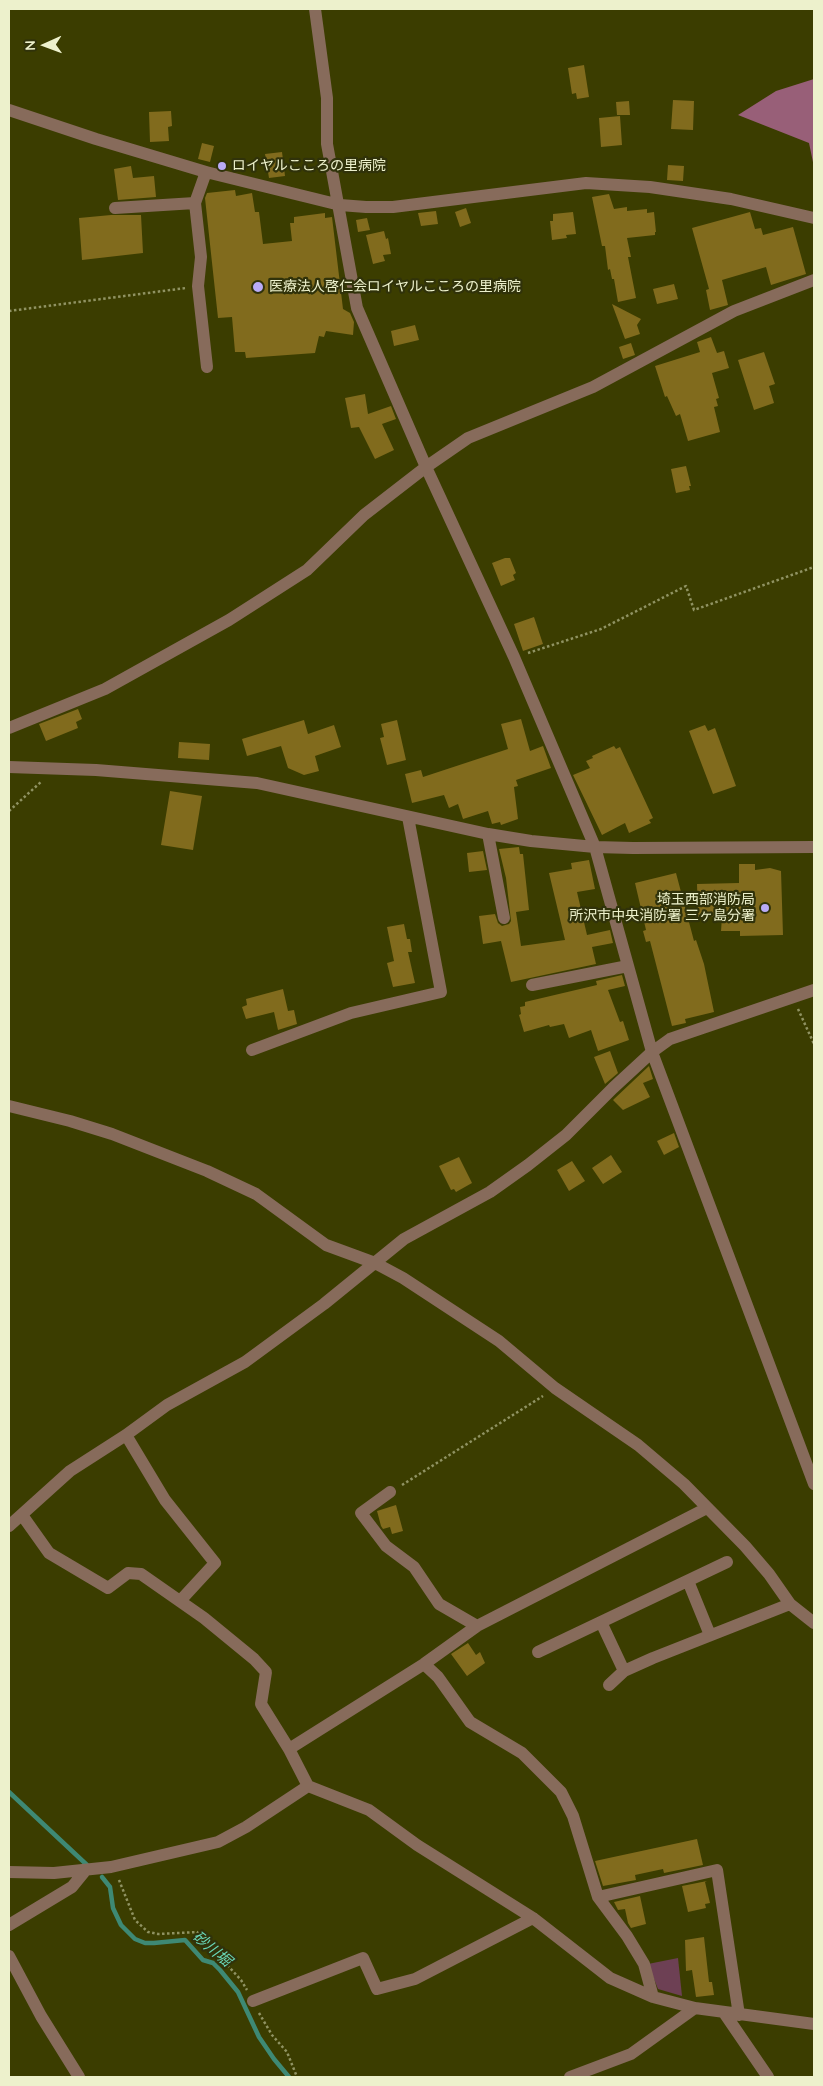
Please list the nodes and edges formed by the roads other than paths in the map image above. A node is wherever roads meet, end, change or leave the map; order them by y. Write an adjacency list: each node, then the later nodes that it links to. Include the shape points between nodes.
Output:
1 (315, 9): 5 (street, via 327,98 328,144)
2 (9, 110): 3 (street)
3 (206, 172): 4 (street); 5 (street)
4 (195, 203): 6 (street); 9 (street, via 201,258 198,286)
5 (340, 205): 7 (street, via 393,207 586,183 650,187); 10 (street, via 357,308)
6 (115, 208)
7 (814, 218)
8 (814, 280): 10 (street, via 734,311 592,387 468,438)
9 (207, 367)
10 (426, 467): 11 (street, via 364,516 307,570 229,620 105,689); 15 (street, via 514,657)
11 (9, 728)
12 (9, 766): 13 (street, via 257,783)
13 (408, 817): 14 (street); 21 (street, via 441,992 351,1013)
14 (488, 834): 15 (street); 17 (street)
15 (595, 847): 16 (street); 18 (street)
16 (814, 847)
17 (504, 918)
18 (628, 966): 19 (street); 22 (street)
19 (532, 985)
20 (814, 990): 22 (street, via 670,1039)
21 (252, 1050)
22 (652, 1052): 24 (street, via 566,1135 528,1165 490,1192 404,1239); 26 (street)
23 (9, 1106): 24 (street, via 112,1134 207,1171 256,1194 326,1245)
24 (375, 1263): 25 (street, via 245,1362 168,1405); 28 (street, via 499,1341 555,1388 638,1445)
25 (126, 1435): 29 (street, via 70,1471); 33 (street, via 166,1500 215,1563)
26 (814, 1484)
27 (390, 1492): 37 (street, via 360,1513 386,1546 414,1568 439,1604)
28 (707, 1508): 34 (street, via 757,1560); 37 (street)
29 (22, 1515): 30 (street); 33 (street, via 50,1553 108,1588 128,1573 141,1574)
30 (9, 1526)
31 (727, 1562): 32 (street)
32 (688, 1581): 35 (street); 38 (street)
33 (180, 1602): 43 (street, via 240,1647 266,1672 261,1704)
34 (790, 1604): 36 (street); 38 (street)
35 (601, 1622): 39 (street); 41 (street)
36 (814, 1623)
37 (477, 1626): 40 (street)
38 (710, 1635): 41 (street)
39 (538, 1652)
40 (424, 1664): 43 (street); 47 (street, via 438,1677 470,1722 522,1753 561,1792 573,1816)
41 (624, 1671): 42 (street)
42 (609, 1686)
43 (289, 1749): 44 (street)
44 (308, 1786): 45 (street, via 246,1828 218,1842); 48 (street, via 369,1810 417,1845)
45 (85, 1871): 46 (street); 49 (street, via 72,1886)
46 (9, 1872)
47 (598, 1897): 51 (street, via 644,1964); 55 (street, via 717,1870)
48 (533, 1918): 51 (street, via 610,1978); 52 (street, via 415,1979 377,1989 363,1958)
49 (9, 1925)
50 (9, 1956): 57 (street)
51 (653, 1997): 53 (street)
52 (253, 2001)
53 (695, 2008): 54 (street); 58 (street, via 631,2054)
54 (725, 2014): 55 (street); 59 (street)
55 (739, 2015): 56 (street)
56 (814, 2024)
57 (79, 2077)
58 (570, 2077)
59 (768, 2077)

